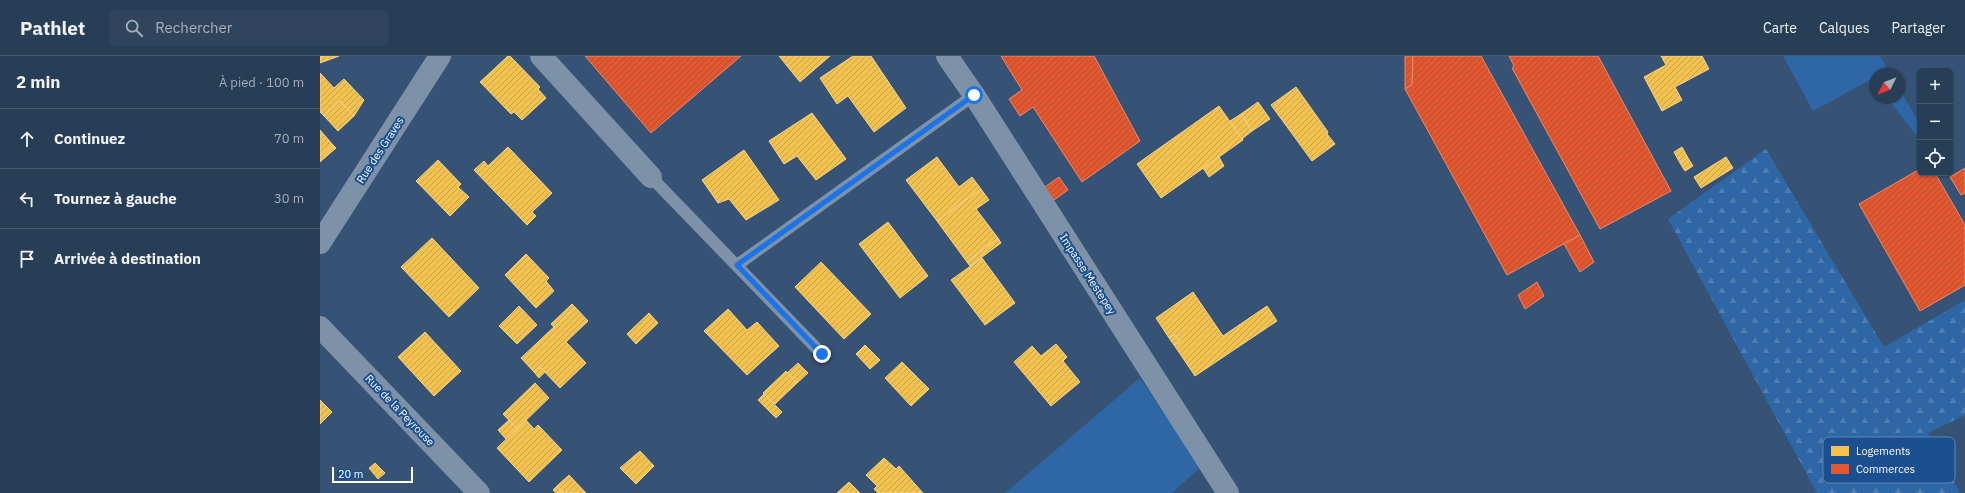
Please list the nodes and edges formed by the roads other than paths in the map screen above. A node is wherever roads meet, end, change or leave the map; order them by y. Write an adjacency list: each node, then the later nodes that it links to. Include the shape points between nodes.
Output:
1 (440, 56): 6 (street, Rue des Graves)
2 (541, 56): 5 (street)
3 (947, 56): 4 (street, Impasse Mestepey)
4 (974, 95): 7 (lane); 11 (street, Impasse Mestepey)
5 (651, 177): 7 (lane)
6 (320, 243)
7 (737, 265): 9 (lane)
8 (320, 327): 10 (street, Rue de la Peyrouse)
9 (822, 354)
10 (479, 493)
11 (1228, 493)

